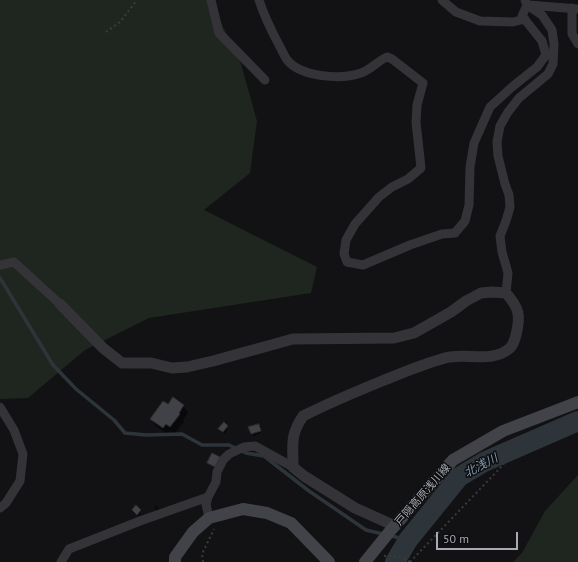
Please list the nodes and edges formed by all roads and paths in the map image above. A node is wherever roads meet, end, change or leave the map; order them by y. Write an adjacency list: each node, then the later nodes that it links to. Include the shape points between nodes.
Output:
1 (137, 0): 8 (path, via 120,22)
2 (211, 0): 10 (street, via 219,33)
3 (259, 0): 7 (street, via 266,20 288,61 303,71 313,75 353,75 387,57 423,83 416,122 421,168 378,197 355,224 346,240 344,254 347,262 364,265 410,244 442,234 455,234 465,221 469,205 470,167 474,143 490,107 537,67 546,55 542,41)
4 (442, 0): 7 (street, via 456,12 480,21 513,22)
5 (526, 2): 6 (street); 7 (street, via 522,16); 12 (street, via 542,14 552,30 553,64 548,74 519,98 500,126 498,156 510,207 500,236 508,272)
6 (575, 9): 9 (street, via 572,34)
7 (525, 19)
8 (106, 32)
9 (578, 44)
10 (265, 80)
11 (0, 265): 13 (street, via 14,262)
12 (506, 293): 13 (street, via 480,293 414,333 394,338 293,339 187,367 172,368 151,363 122,363 103,348); 17 (street, via 515,304 520,321 511,347 494,356 446,357 406,371 303,416 296,426 292,439)
13 (60, 304)
14 (578, 402): 21 (main road, 戸隠高原浅川線, via 504,431 453,460)
15 (0, 407): 19 (street, via 14,430 23,454 20,481)
16 (504, 464): 28 (path)
17 (293, 467): 18 (street, via 256,446 244,447 223,460); 21 (street, via 355,508)
18 (208, 497): 20 (street, via 206,504); 23 (street, via 69,549)
19 (0, 508)
20 (209, 518): 24 (main road, via 193,532 175,557); 25 (path, via 215,527 202,554); 26 (main road, via 243,509 267,513 291,524)
21 (393, 528): 22 (main road, 戸隠高原浅川線)
22 (382, 550): 27 (main road, 戸隠高原浅川線); 28 (path)
23 (61, 562)
24 (175, 562)
25 (203, 562)
26 (329, 562)
27 (365, 562)
28 (410, 562)

